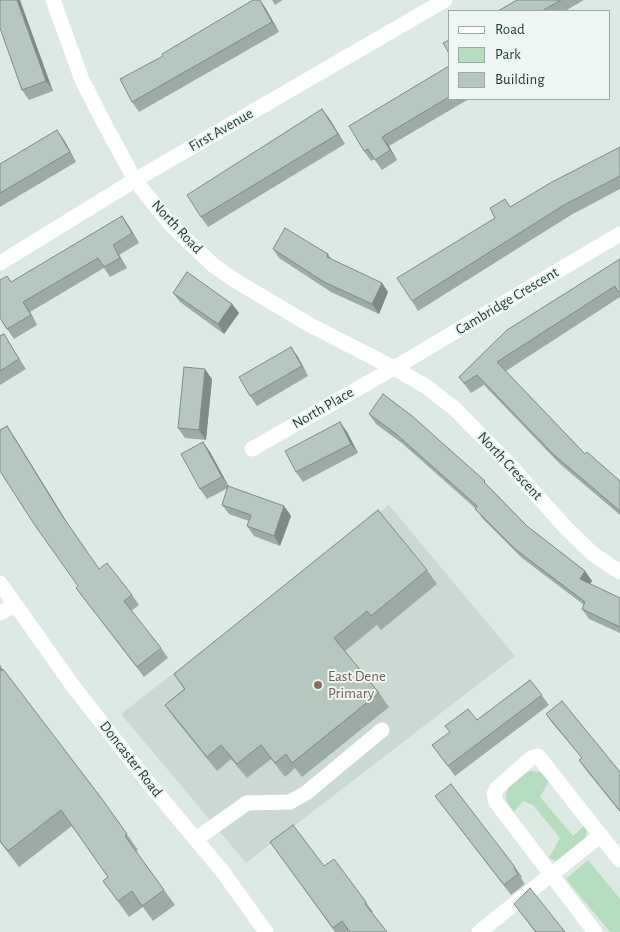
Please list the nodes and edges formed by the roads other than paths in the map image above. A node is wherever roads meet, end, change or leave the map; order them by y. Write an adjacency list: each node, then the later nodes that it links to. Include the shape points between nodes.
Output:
1 (53, 0): 3 (street, North Road, via 82,80)
2 (444, 0): 3 (street, First Avenue)
3 (135, 180): 5 (street, First Avenue); 6 (street, North Road, via 170,224 236,282)
4 (620, 234): 6 (street, Cambridge Crescent)
5 (0, 263)
6 (394, 368): 7 (street, North Place); 8 (street, North Crescent, via 427,387 455,409 565,527 593,554)
7 (252, 449)
8 (620, 572)
9 (0, 583): 10 (street, Doncaster Road)
10 (15, 605): 11 (street); 14 (street, Doncaster Road, via 73,686)
11 (0, 613)
12 (382, 730): 14 (street, via 306,793 290,802 247,803)
13 (601, 835): 15 (street); 16 (street); 16 (street, via 544,762 538,756 531,758 494,794 496,802)
14 (196, 839): 17 (street, Doncaster Road)
15 (620, 860)
16 (552, 876): 18 (street); 19 (street)
17 (266, 932)
18 (479, 932)
19 (595, 932)

